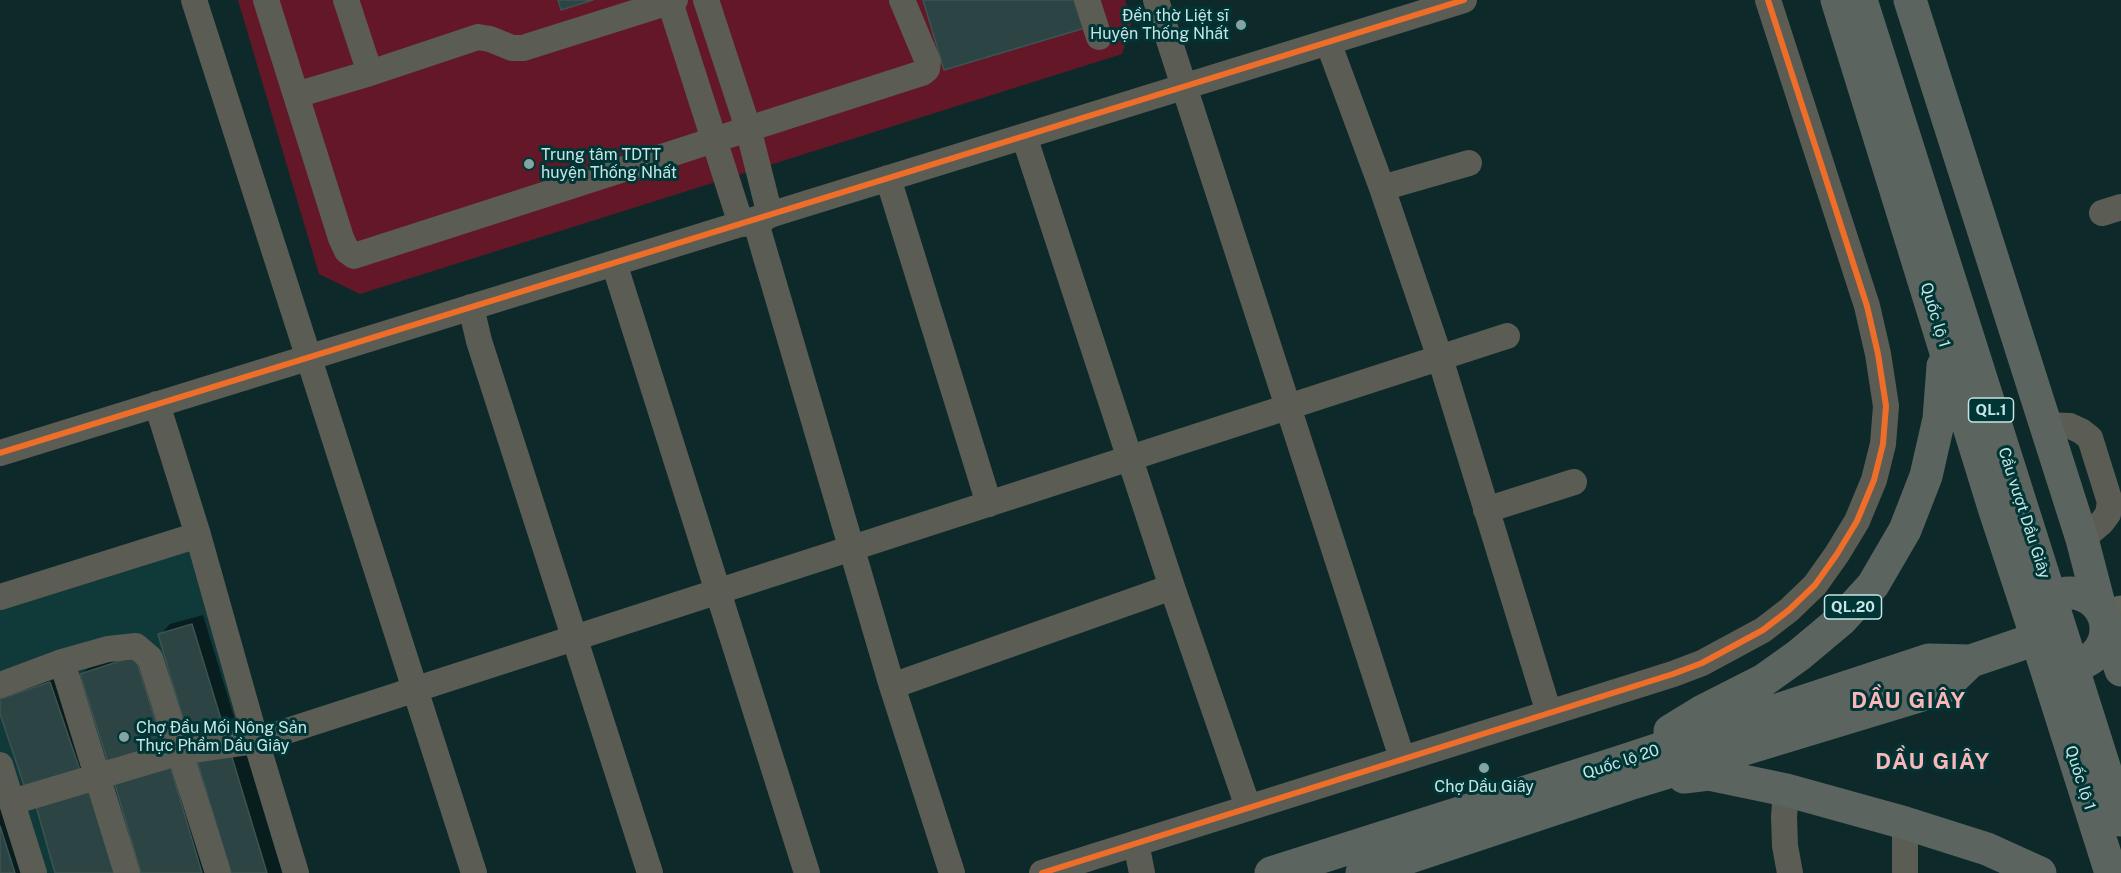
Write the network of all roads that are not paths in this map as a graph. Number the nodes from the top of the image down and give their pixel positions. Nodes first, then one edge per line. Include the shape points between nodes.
1 (194, 0) edge
2 (266, 0) edge
3 (346, 0) edge
4 (706, 0) edge
5 (902, 0) edge
6 (1087, 0) edge
7 (1156, 0) edge
8 (1464, 0) edge
9 (1768, 0) edge
10 (1837, 0) edge
11 (1862, 0) edge
12 (1885, 0) edge
13 (1911, 0) edge
14 (673, 1) edge
15 (1099, 36) dead end
16 (1328, 42) junction
17 (370, 73) junction
18 (1184, 87) junction
19 (296, 94) junction
20 (748, 128) junction
21 (1024, 136) junction
22 (714, 139) junction
23 (1469, 163) dead end
24 (888, 178) junction
25 (1382, 188) junction
26 (756, 221) junction
27 (614, 263) junction
28 (471, 308) junction
29 (1507, 336) dead end
30 (1944, 347) junction
31 (309, 357) junction
32 (1440, 358) junction
33 (157, 404) junction
34 (1288, 407) junction
35 (0, 453) edge
36 (1131, 458) junction
37 (1574, 482) dead end
38 (989, 504) junction
39 (1486, 510) junction
40 (198, 536) junction
41 (852, 548) junction
42 (1172, 587) junction
43 (717, 592) junction
44 (0, 597) edge
45 (2108, 616) edge
46 (574, 638) junction
47 (2037, 639) junction
48 (62, 662) junction
49 (2121, 670) edge
50 (0, 685) edge
51 (892, 686) junction
52 (415, 690) junction
53 (1549, 712) junction
54 (256, 741) junction
55 (2121, 746) edge
56 (180, 752) junction
57 (1402, 759) junction
58 (0, 765) edge
59 (1624, 773) junction
60 (97, 775) junction
61 (1786, 790) junction
62 (12, 802) junction
63 (1248, 807) junction
64 (2121, 820) edge
65 (1905, 823) junction
66 (1136, 843) junction
67 (1426, 863) edge
68 (1049, 872) edge
69 (34, 873) edge
70 (128, 873) edge
71 (218, 873) edge
72 (296, 873) edge
73 (474, 873) edge
74 (650, 873) edge
75 (807, 873) edge
76 (952, 873) edge
77 (1142, 873) edge
78 (1271, 873) edge
79 (1362, 873) edge
80 (1790, 873) edge
81 (1905, 873) edge
82 (2040, 873) edge
83 (2111, 873) edge

1 - 31 street
2 - 19 street
3 - 17 street
4 - 20 street
5 - 20 street via 928,62 927,69
6 - 15 street
7 - 18 street
8 - 16 street
9 - 53 street via 1867,306 1878,354 1886,406 1883,444 1874,480 1857,521 1815,585 1763,630 1674,674
10 - 30 highway, Quốc lộ 1 / QL.1
11 - 64 highway, Cầu vượt Dầu Giây / QL.1, bridge
12 - 55 highway, Cầu vượt Dầu Giây / QL.1
13 - 45 highway, QL.1
14 - 17 street via 523,48 478,37
14 - 22 street
16 - 18 street
16 - 25 street
17 - 19 street
18 - 21 street
18 - 34 street
19 - 22 street via 341,238 354,256
20 - 22 street
20 - 26 street
21 - 24 street
21 - 36 street
22 - 26 street
23 - 25 street
24 - 26 street
24 - 38 street
25 - 32 street
26 - 27 street
26 - 41 street
27 - 28 street
27 - 43 street
28 - 31 street
28 - 46 street
29 - 32 street
30 - 47 highway, Quốc lộ 1 / QL.1
30 - 59 highway, QL.20 via 1939,419 1926,476 1905,530 1873,585 1842,619 1799,655 1764,680 1701,712
31 - 33 street
31 - 52 street
32 - 34 street
32 - 39 street
33 - 35 street
33 - 40 street
34 - 36 street
34 - 57 street
36 - 38 street
36 - 42 street
37 - 39 street
38 - 41 street
39 - 53 street
40 - 44 street
40 - 54 street
41 - 43 street
41 - 51 street
42 - 51 street
42 - 63 street
43 - 46 street
43 - 75 street
45 - 47 highway via 2084,596 2064,593 2040,610
45 - 47 highway via 2102,648 2086,662 2066,666 2056,663 2047,657
45 - 49 highway, QL.1
46 - 52 street
46 - 74 street
47 - 59 highway, Quốc lộ 20 / QL.20 via 1971,661 1942,689
47 - 83 highway, Quốc lộ 1 / QL.1
48 - 50 street
48 - 56 street via 136,646 150,658
48 - 60 street
51 - 76 street
52 - 54 street
52 - 73 street
53 - 57 street
54 - 56 street
54 - 72 street
56 - 60 street
56 - 71 street
57 - 63 street
58 - 62 street
59 - 61 highway, QL.20 via 1709,774
59 - 67 highway, Quốc lộ 20 / QL.20
59 - 78 highway, Quốc lộ 20 / QL.20
60 - 62 street
60 - 70 street
61 - 65 highway, QL.20
61 - 80 street via 1784,827
62 - 69 street
63 - 66 street
65 - 81 street
65 - 82 highway, QL.20 via 1988,849
66 - 68 street
66 - 77 street
67 - 79 highway, Quốc lộ 20 / QL.20

